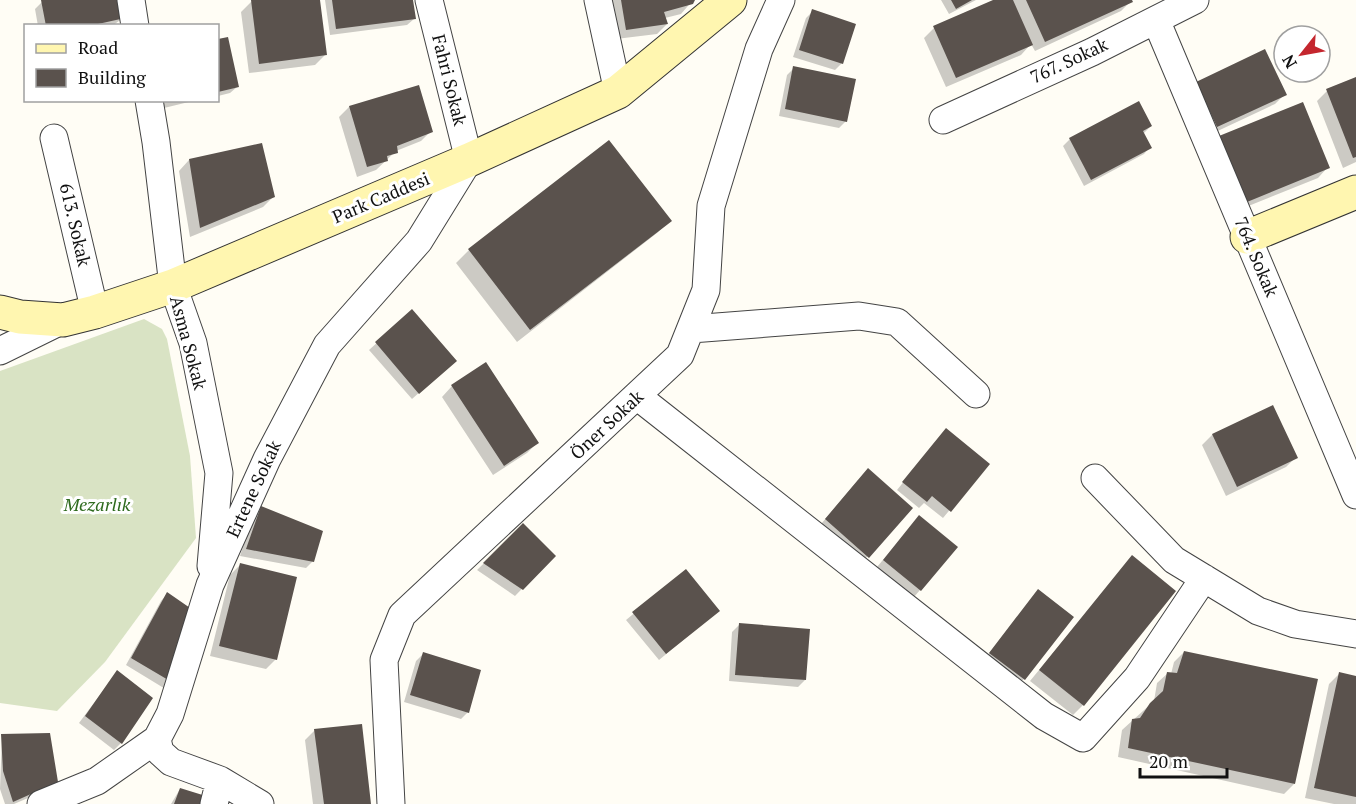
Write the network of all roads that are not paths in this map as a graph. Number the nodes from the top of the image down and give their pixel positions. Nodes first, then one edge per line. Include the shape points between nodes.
1 (131, 0) edge
2 (429, 0) edge
3 (598, 0) edge
4 (730, 0) edge
5 (780, 0) edge
6 (1195, 0) edge
7 (1156, 20) junction
8 (135, 24) edge
9 (618, 93) junction
10 (149, 102) edge
11 (943, 120) dead end
12 (54, 138) dead end
13 (469, 160) junction
14 (1356, 192) edge
15 (1247, 237) junction
16 (173, 286) junction
17 (0, 312) edge
18 (95, 312) junction
19 (63, 320) junction
20 (691, 329) junction
21 (0, 351) edge
22 (976, 394) dead end
23 (637, 396) junction
24 (1095, 478) dead end
25 (1356, 495) edge
26 (1204, 578) junction
27 (210, 585) junction
28 (1356, 634) edge
29 (157, 739) junction
30 (217, 792) edge
31 (41, 804) edge
32 (260, 804) edge
33 (391, 804) edge

1 - 8 street
2 - 13 street, Fahri Sokak
3 - 9 street
4 - 9 street, Park Caddesi
5 - 20 street, Öner Sokak via 759,49 711,206 706,290
6 - 7 street, 767. Sokak
7 - 11 street, 767. Sokak
7 - 15 street, 764. Sokak
9 - 13 street, Park Caddesi
10 - 16 street, Asma Sokak
12 - 18 street, 613. Sokak
13 - 16 street, Park Caddesi
13 - 27 street, Ertene Sokak via 419,242 327,345 267,459
14 - 15 street
15 - 25 street, 764. Sokak
16 - 18 street, Park Caddesi
16 - 27 street, Asma Sokak via 193,344 219,473
17 - 19 street, Park Caddesi
18 - 19 street, Park Caddesi
19 - 21 street
20 - 22 street via 859,316 897,322
20 - 23 street, Öner Sokak via 680,356
23 - 26 street via 1044,716 1083,738 1137,678
23 - 33 street, Öner Sokak via 402,615 384,660
24 - 26 street via 1174,560
26 - 28 street via 1258,611 1295,624
27 - 29 street, Ertene Sokak via 170,714
29 - 30 street via 160,752 171,762
29 - 31 street via 97,781
30 - 32 street

